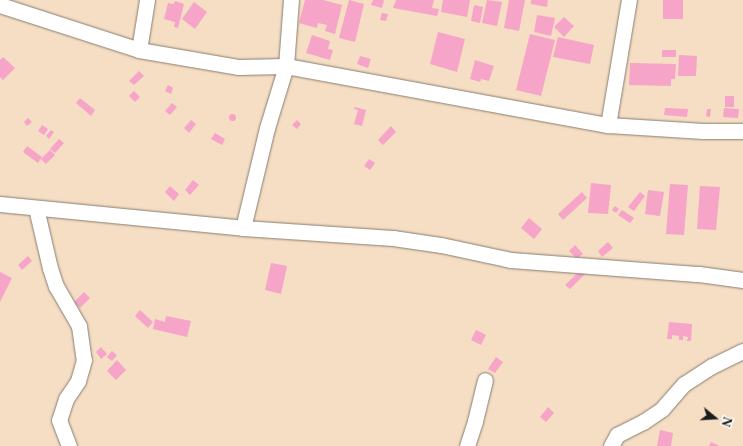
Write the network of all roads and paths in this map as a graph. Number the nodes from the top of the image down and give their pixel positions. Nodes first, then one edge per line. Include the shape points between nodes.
1 (147, 0) edge
2 (291, 0) edge
3 (629, 0) edge
4 (0, 5) edge
5 (139, 50) junction
6 (286, 66) junction
7 (608, 125) junction
8 (743, 131) edge
9 (0, 204) edge
10 (36, 208) junction
11 (243, 228) junction
12 (743, 280) edge
13 (743, 351) edge
14 (485, 380) dead end
15 (69, 446) edge
16 (466, 446) edge
17 (611, 446) edge

1 - 5 street
2 - 6 street
3 - 7 street
4 - 5 street
5 - 6 street via 238,67
6 - 7 street
6 - 11 street via 267,128
7 - 8 street
9 - 10 street
10 - 11 street
10 - 15 street via 56,286 79,326 84,360 78,381 66,399 59,420
11 - 12 street via 392,238 441,245 511,260 699,274
13 - 17 street via 712,366 684,384 662,409 617,435
14 - 16 street

